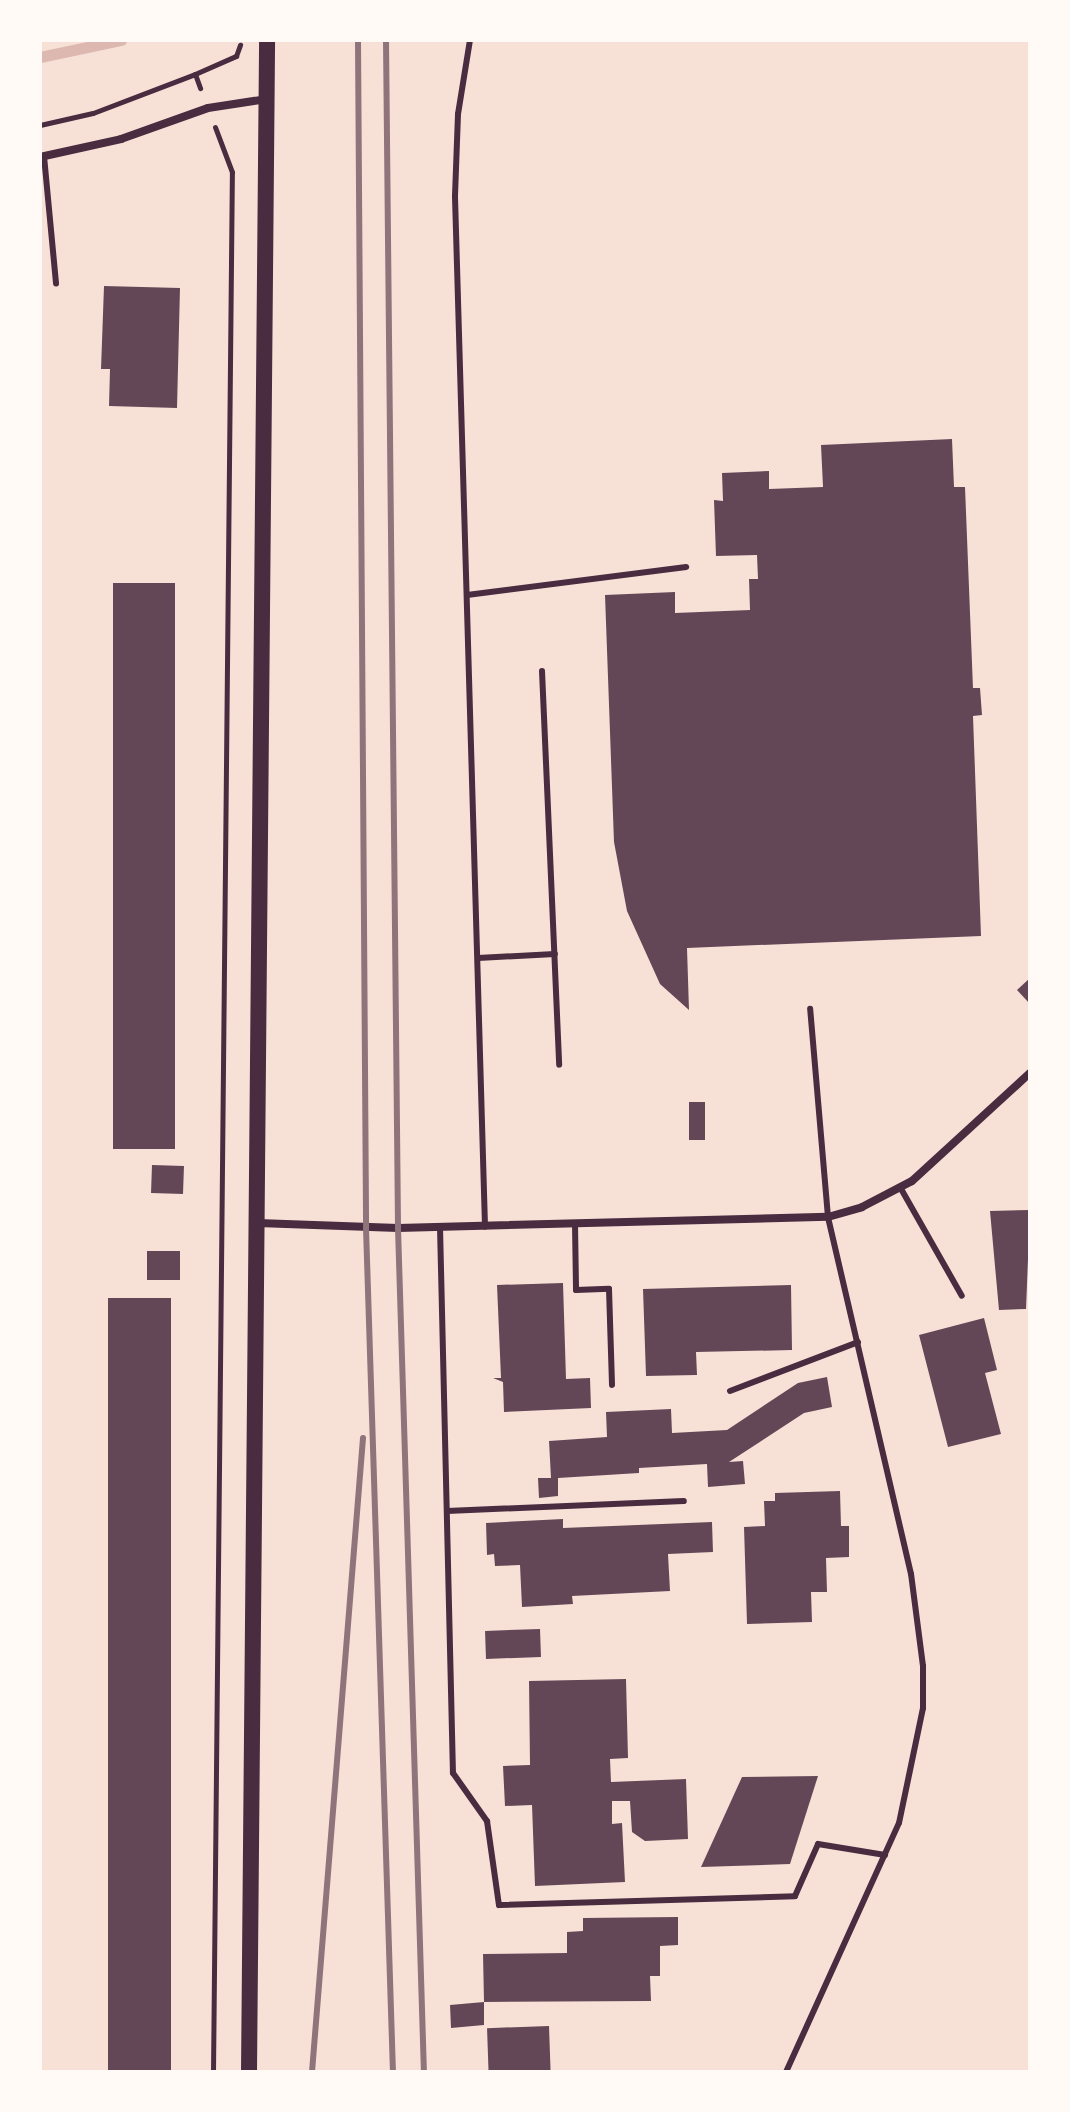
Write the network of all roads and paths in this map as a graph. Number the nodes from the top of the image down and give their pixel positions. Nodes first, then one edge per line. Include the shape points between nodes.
1 (241, 40) edge
2 (267, 40) edge
3 (470, 40) edge
4 (268, 99) junction
5 (40, 125) edge
6 (42, 157) edge
7 (232, 172) dead end
8 (56, 283) dead end
9 (686, 567) dead end
10 (467, 595) junction
11 (542, 671) dead end
12 (555, 954) junction
13 (478, 958) junction
14 (810, 1009) dead end
15 (559, 1065) dead end
16 (1030, 1073) edge
17 (900, 1187) junction
18 (828, 1217) junction
19 (258, 1223) junction
20 (575, 1224) junction
21 (440, 1227) junction
22 (485, 1227) junction
23 (962, 1296) dead end
24 (858, 1342) junction
25 (612, 1385) dead end
26 (730, 1391) dead end
27 (684, 1501) dead end
28 (447, 1511) junction
29 (885, 1855) junction
30 (213, 2072) edge
31 (249, 2072) edge
32 (786, 2072) edge

1 - 5 path via 236,56 209,68 93,113
2 - 4 main road
3 - 10 lane via 458,114 455,197
4 - 6 street via 208,108 121,139
4 - 19 main road
6 - 8 lane
7 - 30 path
9 - 10 lane
10 - 13 lane
11 - 12 lane
12 - 13 lane
12 - 15 lane
13 - 22 lane
14 - 18 lane
16 - 17 street
17 - 18 street
17 - 23 lane
18 - 20 street
18 - 24 lane
19 - 21 street
19 - 31 main road
20 - 22 street
20 - 25 lane via 576,1290 609,1289
21 - 22 street
21 - 28 lane
24 - 26 lane
24 - 29 lane via 911,1574 923,1666 915,1759
27 - 28 lane
28 - 29 lane via 453,1773 487,1821 499,1905 795,1896 818,1844
29 - 32 lane

